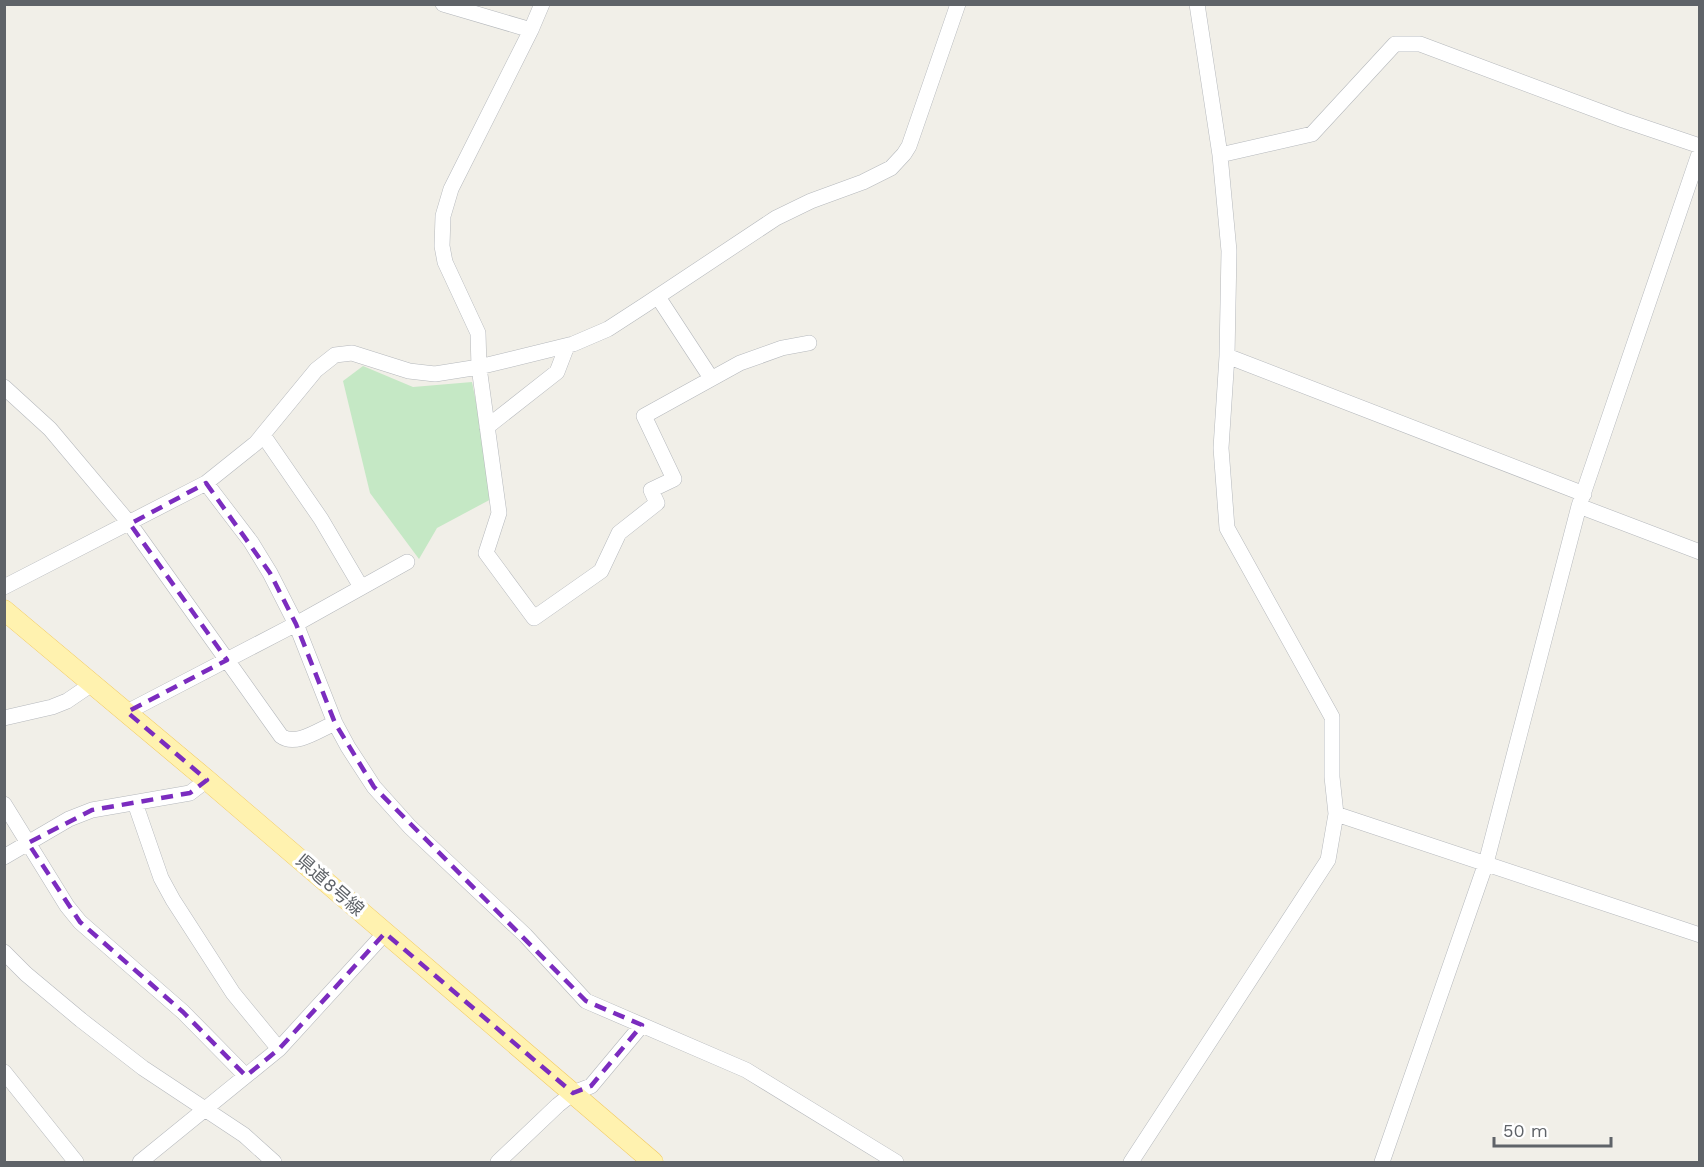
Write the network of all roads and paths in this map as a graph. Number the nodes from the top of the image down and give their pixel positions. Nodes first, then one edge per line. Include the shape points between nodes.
1 (443, 4) edge
2 (542, 4) edge
3 (958, 4) edge
4 (1197, 4) edge
5 (531, 30) junction
6 (1700, 146) edge
7 (1700, 151) edge
8 (1220, 155) junction
9 (658, 297) junction
10 (809, 343) dead end
11 (567, 346) junction
12 (1227, 357) junction
13 (479, 367) junction
14 (711, 378) junction
15 (4, 387) edge
16 (486, 427) junction
17 (263, 435) junction
18 (206, 483) junction
19 (1582, 500) junction
20 (130, 524) junction
21 (1700, 552) edge
22 (407, 562) dead end
23 (361, 587) junction
24 (4, 588) edge
25 (4, 610) edge
26 (296, 624) junction
27 (227, 660) junction
28 (92, 684) junction
29 (127, 712) junction
30 (4, 718) edge
31 (335, 723) junction
32 (207, 780) junction
33 (135, 803) junction
34 (4, 804) edge
35 (1336, 814) junction
36 (28, 843) junction
37 (4, 857) edge
38 (1486, 863) junction
39 (386, 933) junction
40 (1700, 935) edge
41 (4, 952) edge
42 (642, 1025) junction
43 (279, 1049) junction
44 (4, 1072) edge
45 (246, 1076) junction
46 (573, 1093) junction
47 (206, 1110) junction
48 (76, 1162) edge
49 (140, 1162) edge
50 (274, 1162) edge
51 (498, 1162) edge
52 (653, 1162) edge
53 (896, 1162) edge
54 (1131, 1162) edge
55 (1382, 1162) edge

1 - 5 street
2 - 5 street
3 - 9 street via 909,146 898,162 863,182 776,218
4 - 8 street
5 - 13 street via 451,189 443,216 445,262 478,333
6 - 8 street via 1420,44 1395,44 1312,134
7 - 19 street
8 - 12 street via 1229,251
9 - 11 street via 590,338
9 - 14 street
10 - 14 street via 758,356
11 - 13 street
11 - 16 street via 557,372
12 - 19 street
12 - 35 street via 1221,448 1227,528 1332,717
13 - 16 street
13 - 17 street via 426,374 357,354 339,354 321,364
14 - 16 street via 644,416 674,479 651,490 657,503 619,534 601,571 534,618 486,553 499,513
15 - 20 street via 50,429
17 - 18 street
17 - 23 street via 321,519
18 - 20 street
18 - 26 street via 260,556
19 - 21 street
19 - 38 street
20 - 24 street
20 - 27 street
22 - 23 street
23 - 26 street
25 - 28 main road, 県道8号線
26 - 27 street
26 - 31 street
27 - 29 street
27 - 31 street via 285,740 297,740
28 - 29 main road, 県道8号線
28 - 30 street via 52,707
29 - 32 main road, 県道8号線
31 - 42 street via 374,788 525,935 586,1002
32 - 33 street via 190,793
32 - 39 main road, 県道8号線
33 - 36 street via 92,810
33 - 43 street via 161,878 173,900 233,993
34 - 36 street
35 - 38 street
35 - 54 street via 1328,860
36 - 37 street
36 - 45 street via 80,922 183,1012
38 - 40 street
38 - 55 street
39 - 43 street
39 - 46 main road, 県道8号線
41 - 47 street via 81,1020
42 - 46 street via 591,1086
42 - 53 street via 746,1070
43 - 45 street
44 - 48 street
45 - 47 street
46 - 51 street
46 - 52 main road, 県道8号線
47 - 49 street
47 - 50 street via 244,1135

